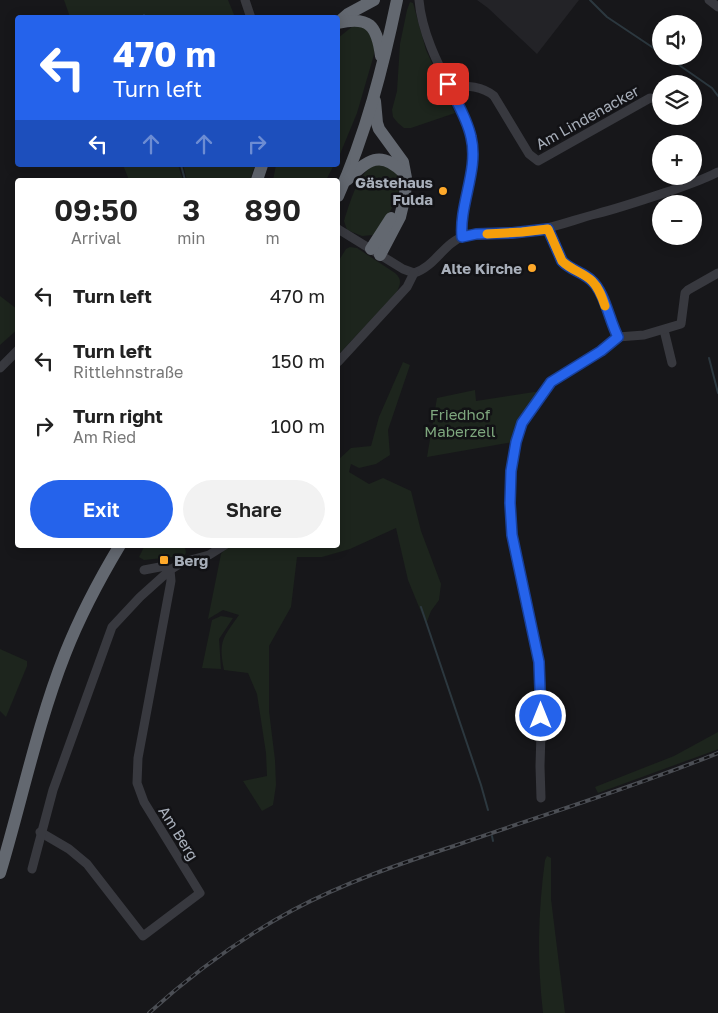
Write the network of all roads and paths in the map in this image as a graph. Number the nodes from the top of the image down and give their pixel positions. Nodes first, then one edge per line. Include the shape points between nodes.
1 (245, 0) edge
2 (374, 0) edge
3 (397, 0) edge
4 (419, 0) edge
5 (709, 0) edge
6 (718, 7) edge
7 (250, 15) edge
8 (340, 21) edge
9 (340, 23) edge
10 (382, 64) junction
11 (449, 86) junction
12 (375, 92) junction
13 (652, 98) edge
14 (718, 172) edge
15 (404, 173) junction
16 (343, 184) junction
17 (340, 191) edge
18 (548, 229) junction
19 (340, 230) edge
20 (462, 237) junction
21 (375, 252) junction
22 (718, 272) edge
23 (414, 273) junction
24 (664, 330) junction
25 (618, 337) junction
26 (15, 353) edge
27 (340, 360) edge
28 (672, 364) dead end
29 (0, 368) edge
30 (118, 548) edge
31 (221, 548) edge
32 (144, 570) dead end
33 (170, 570) junction
34 (541, 798) dead end
35 (40, 832) junction
36 (32, 869) dead end
37 (0, 873) edge

1 - 7 street
2 - 8 highway
3 - 10 highway
4 - 11 street via 431,47
5 - 6 street
9 - 10 highway via 355,20 371,26 378,36
10 - 12 highway
11 - 13 street, Am Lindenacker via 484,89 494,96 530,154 538,161
11 - 20 street via 472,138 472,165 461,225
12 - 15 highway via 377,123 403,162
12 - 16 highway
14 - 18 street via 628,206
15 - 16 highway via 393,163 377,159 367,162
15 - 21 highway via 406,187 400,217
16 - 17 highway
18 - 20 street
18 - 25 street via 562,261 598,288
19 - 21 street
20 - 23 street
21 - 23 street
22 - 24 street via 686,291 681,324
23 - 27 street via 408,287
24 - 25 street
24 - 28 street
25 - 34 street via 551,382 522,423 511,471 512,535 539,662
26 - 29 street
30 - 37 highway via 83,613 59,669
31 - 33 street
32 - 33 street via 165,566
33 - 35 street via 112,627
33 - 35 street, Am Berg via 172,581 136,776 144,802 200,893 143,936 87,864
35 - 36 street

